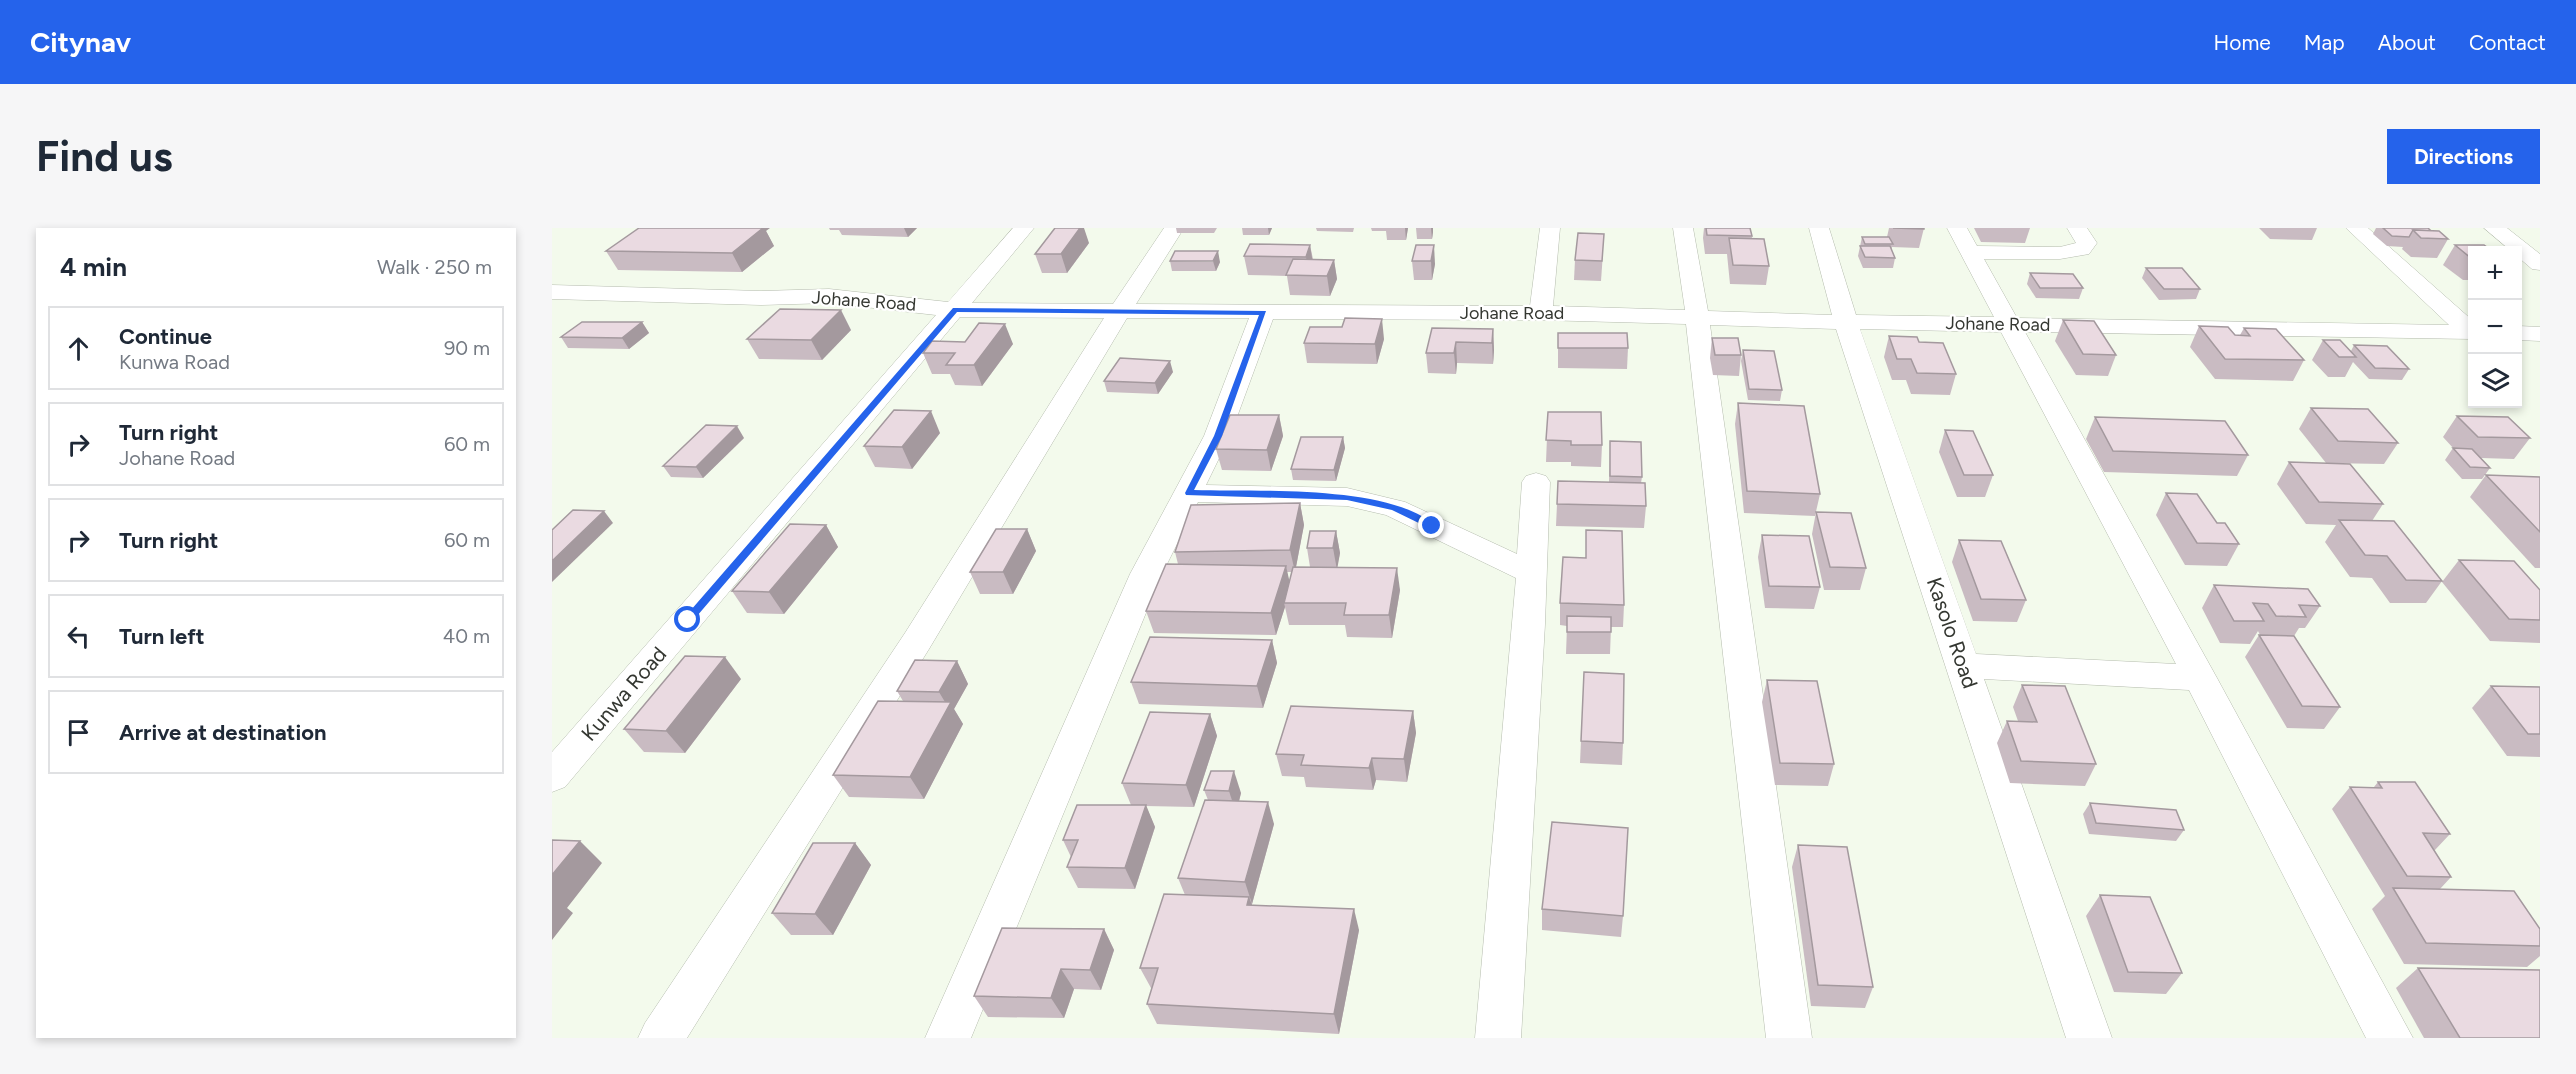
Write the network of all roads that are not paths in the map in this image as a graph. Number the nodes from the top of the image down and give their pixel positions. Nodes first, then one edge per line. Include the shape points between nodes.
1 (1024, 228) edge
2 (1174, 228) edge
3 (1550, 228) edge
4 (1683, 228) edge
5 (1819, 228) edge
6 (1957, 228) edge
7 (2077, 228) edge
8 (2356, 228) edge
9 (2494, 228) edge
10 (1970, 252) junction
11 (2540, 264) edge
12 (552, 292) edge
13 (955, 310) junction
14 (1120, 311) junction
15 (1263, 313) junction
16 (1541, 313) junction
17 (1697, 316) junction
18 (1846, 322) junction
19 (2009, 324) junction
20 (2468, 329) edge
21 (2468, 332) edge
22 (2522, 333) edge
23 (2540, 334) edge
24 (1536, 482) dead end
25 (1189, 493) junction
26 (1532, 573) junction
27 (1964, 666) junction
28 (2200, 678) junction
29 (552, 777) edge
30 (662, 1038) edge
31 (948, 1038) edge
32 (1498, 1038) edge
33 (1789, 1038) edge
34 (2088, 1038) edge
35 (2390, 1038) edge

1 - 13 street, Kunwa Road
2 - 14 street
3 - 16 street
4 - 17 street
5 - 18 street, Kasolo Road
6 - 10 street
7 - 10 street via 2087,243 2082,250
8 - 20 street
9 - 11 street
10 - 19 street
12 - 13 street, Johane Road via 829,296
13 - 14 street, Johane Road
13 - 29 street, Kunwa Road
14 - 15 street, Johane Road
14 - 30 street via 917,641
15 - 16 street, Johane Road
15 - 25 street via 1218,436
16 - 17 street, Johane Road
17 - 18 street, Johane Road
17 - 33 street
18 - 19 street, Johane Road
18 - 27 street, Kasolo Road
19 - 21 street, Johane Road
19 - 28 street
22 - 23 street
24 - 26 street
25 - 26 street via 1347,497 1395,508
25 - 31 street via 1146,574
26 - 32 street
27 - 28 street
27 - 34 street, Kasolo Road
28 - 35 street

